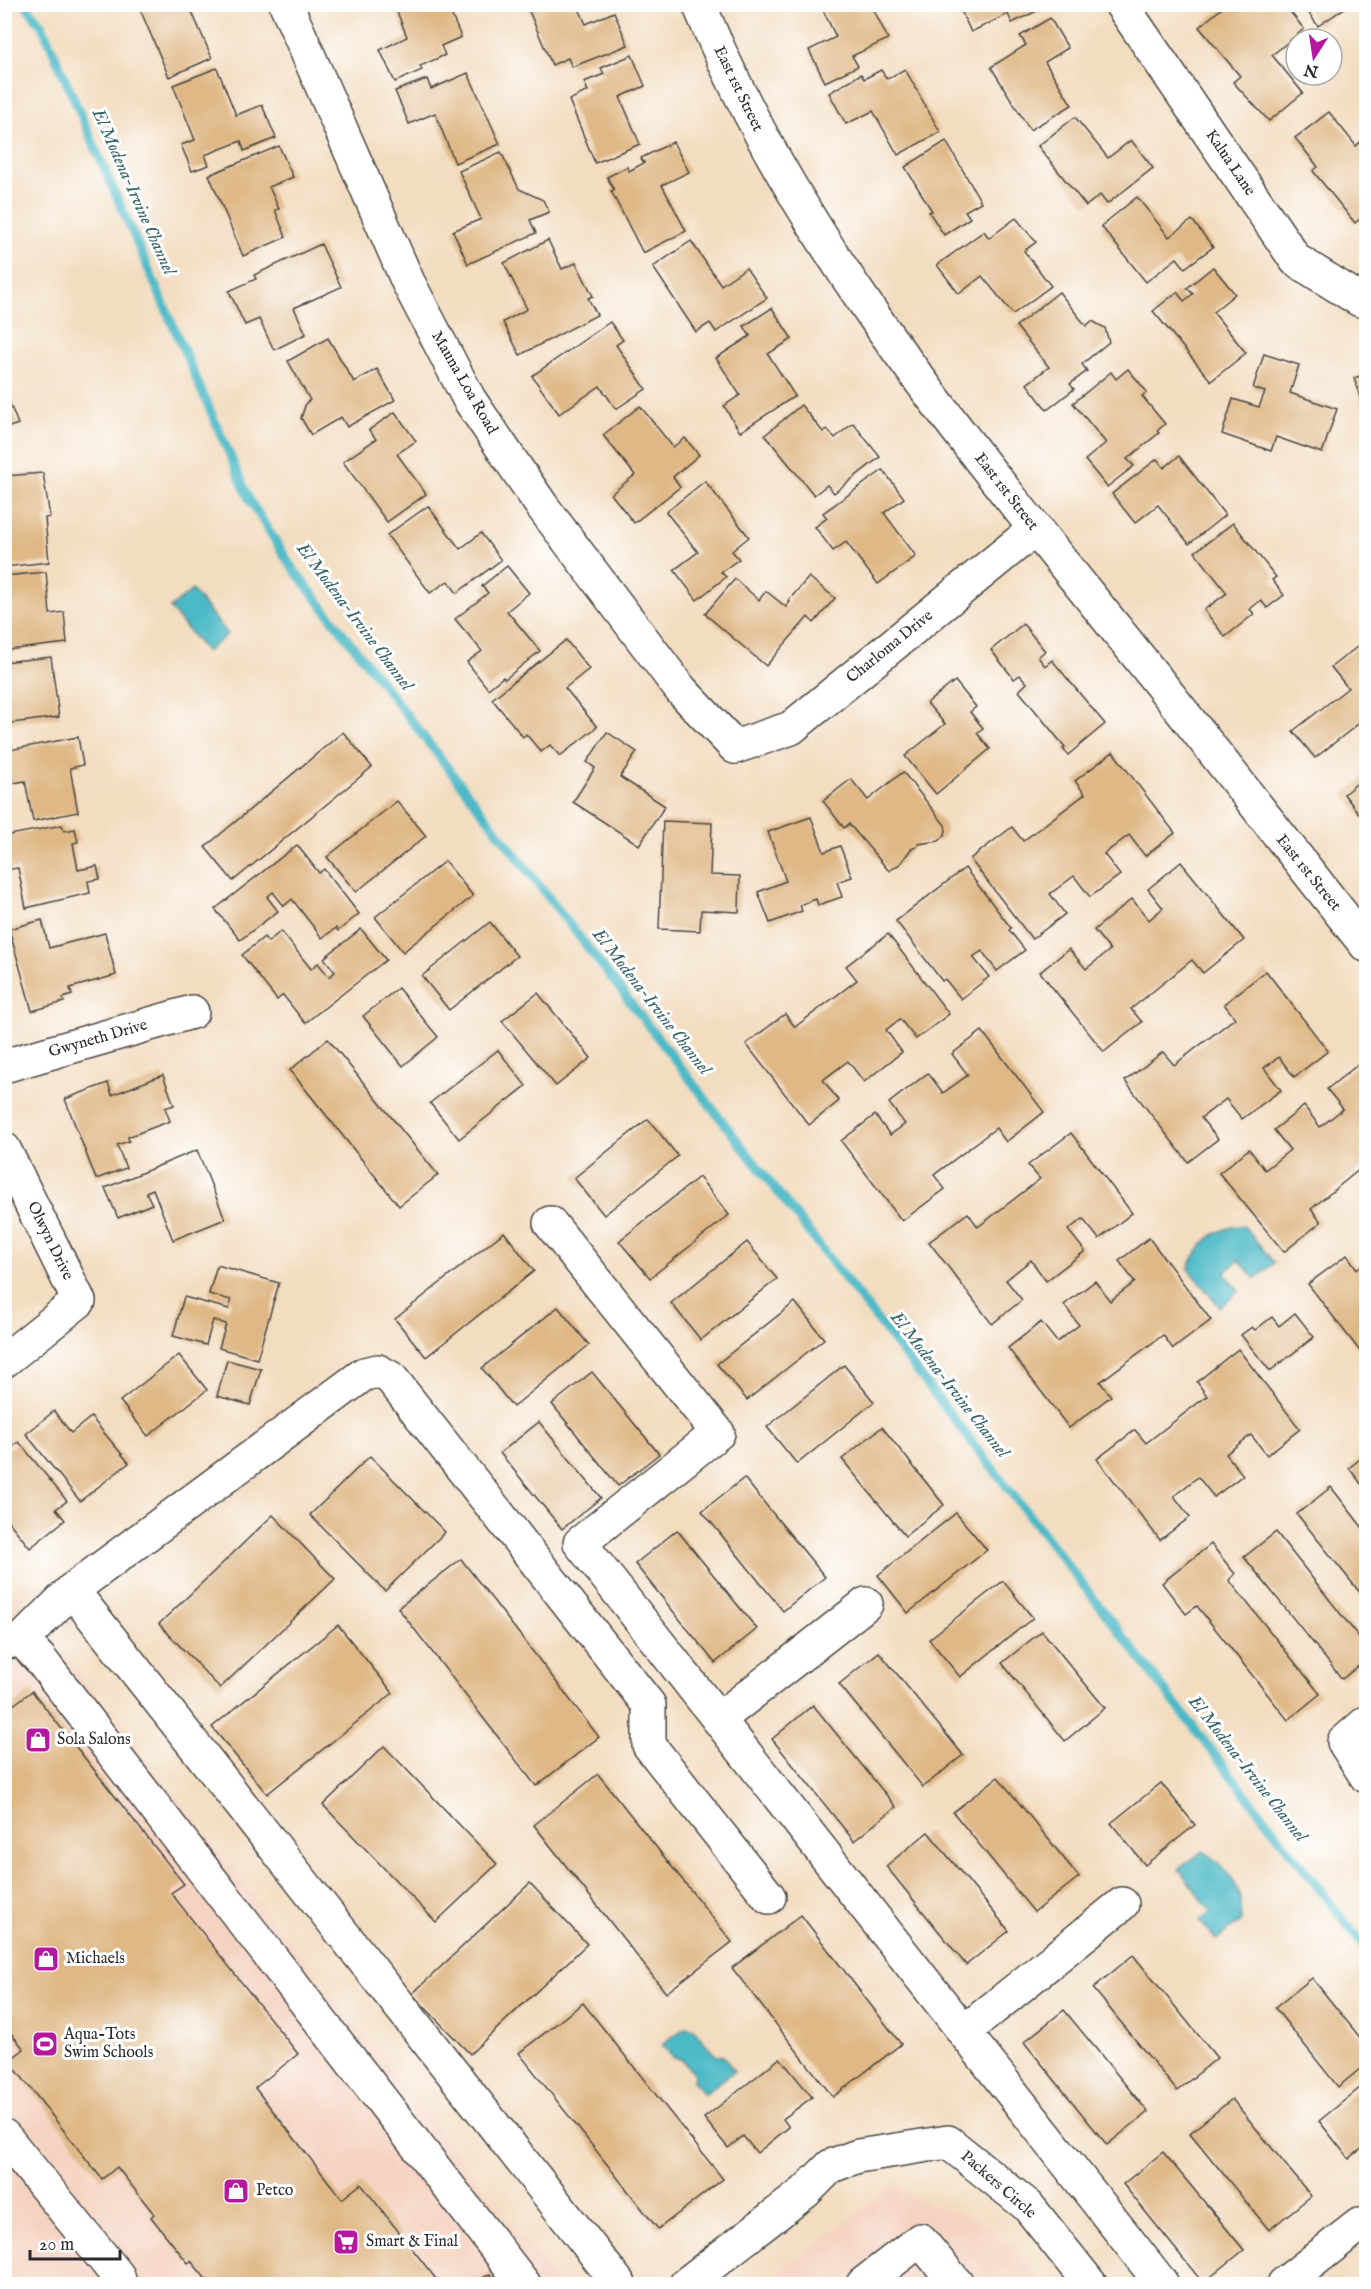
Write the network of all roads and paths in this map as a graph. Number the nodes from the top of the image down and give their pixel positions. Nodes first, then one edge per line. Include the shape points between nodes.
1 (286, 4) edge
2 (699, 4) edge
3 (1121, 4) edge
4 (1363, 298) edge
5 (1035, 529) junction
6 (735, 747) joint
7 (1366, 945) edge
8 (192, 1012) dead end
9 (4, 1066) edge
10 (4, 1149) edge
11 (550, 1223) dead end
12 (4, 1361) edge
13 (72, 1590) junction
14 (866, 1604) dead end
15 (13, 1641) edge
16 (719, 1719) junction
17 (1366, 1723) edge
18 (1366, 1776) edge
19 (769, 1897) dead end
20 (1122, 1904) dead end
21 (964, 2032) junction
22 (4, 2136) edge
23 (1359, 2225) dead end
24 (120, 2284) edge
25 (524, 2284) edge
26 (619, 2284) edge
27 (686, 2284) edge
28 (863, 2284) edge
29 (957, 2284) edge
30 (1090, 2284) edge
31 (1162, 2284) edge
32 (1284, 2284) edge

1 - 6 street, Mauna Loa Road via 408,282 469,399 542,506 681,690
2 - 5 street, East 1st Street via 771,155 826,247 946,415
3 - 4 street, Kalua Lane via 1296,260
5 - 6 street, Charloma Drive via 791,728
5 - 7 street, East 1st Street
8 - 9 street, Gwyneth Drive
10 - 12 street, Olwyn Drive via 79,1301
11 - 16 street via 718,1433 580,1543
13 - 15 street
13 - 19 street via 364,1374 378,1371 391,1378 649,1705 649,1745
13 - 26 street
14 - 16 street
15 - 25 street via 40,1659
16 - 21 street
17 - 18 street via 1344,1742
20 - 21 street
21 - 31 street
22 - 24 street via 118,2276
23 - 32 street
27 - 30 street, Packers Circle via 805,2192 831,2166 858,2156 948,2142 1028,2206
28 - 29 street via 920,2240

